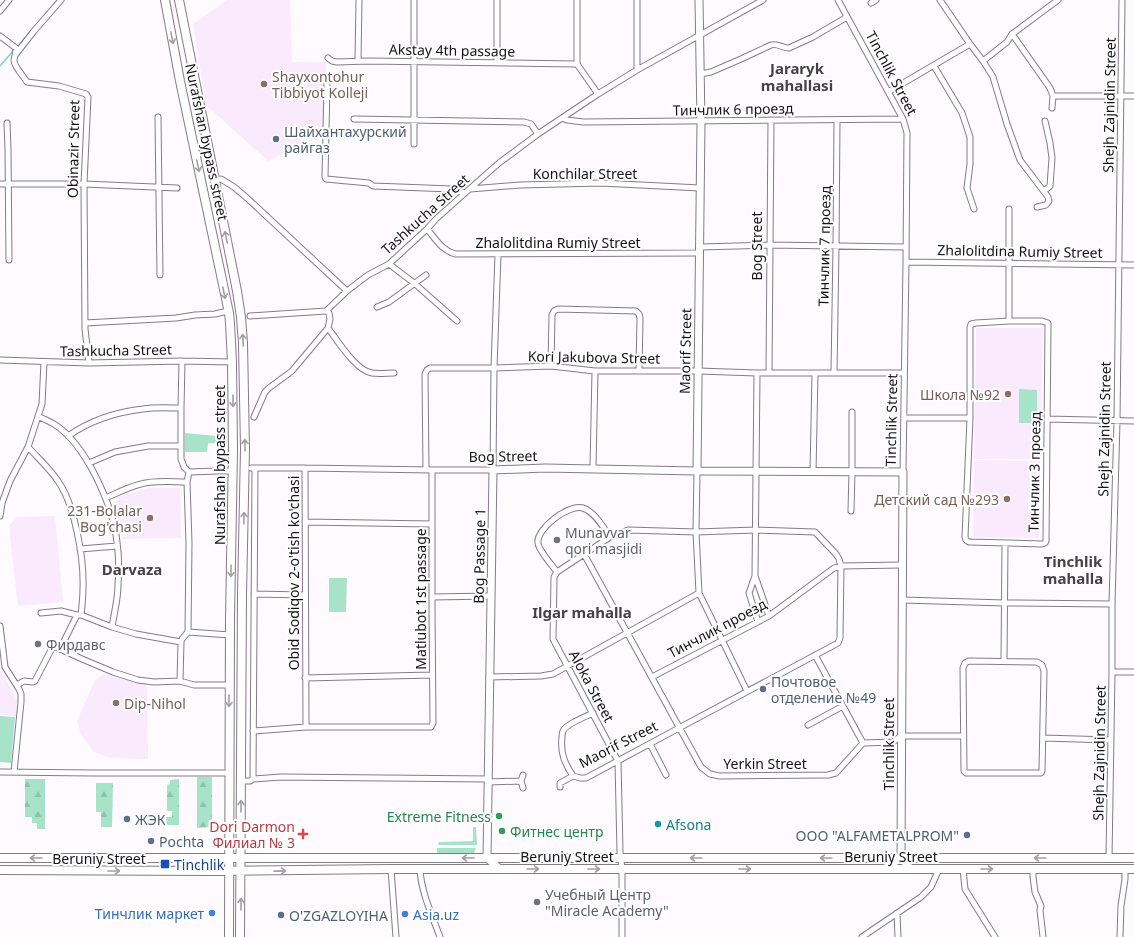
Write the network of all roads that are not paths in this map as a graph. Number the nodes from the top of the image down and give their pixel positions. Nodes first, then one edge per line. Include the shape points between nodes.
1 (9, 0) edge
2 (61, 0) edge
3 (165, 0) edge
4 (179, 0) edge
5 (359, 0) edge
6 (414, 0) edge
7 (497, 0) edge
8 (577, 0) edge
9 (637, 0) edge
10 (699, 0) edge
11 (763, 0) edge
12 (838, 0) edge
13 (876, 0) edge
14 (940, 0) edge
15 (1058, 0) edge
16 (1122, 0) edge
17 (871, 3) dead end
18 (0, 11) edge
19 (847, 17) junction
20 (1012, 34) junction
21 (0, 36) edge
22 (699, 36) junction
23 (970, 44) junction
24 (16, 54) junction
25 (328, 58) dead end
26 (984, 61) junction
27 (358, 62) junction
28 (413, 62) junction
29 (496, 63) junction
30 (577, 64) junction
31 (934, 66) junction
32 (637, 70) junction
33 (700, 74) junction
34 (327, 84) dead end
35 (888, 92) junction
36 (598, 94) junction
37 (1054, 96) junction
38 (1121, 96) junction
39 (1134, 96) edge
40 (1052, 108) dead end
41 (158, 117) dead end
42 (563, 118) junction
43 (354, 119) dead end
44 (903, 119) junction
45 (771, 120) junction
46 (837, 120) junction
47 (414, 121) junction
48 (1045, 121) dead end
49 (7, 122) dead end
50 (701, 122) junction
51 (538, 134) junction
52 (414, 144) dead end
53 (214, 180) junction
54 (0, 184) edge
55 (9, 184) junction
56 (84, 184) junction
57 (160, 188) junction
58 (177, 188) dead end
59 (700, 188) junction
60 (470, 189) junction
61 (1044, 191) junction
62 (464, 193) junction
63 (1037, 207) dead end
64 (974, 209) dead end
65 (1009, 209) dead end
66 (427, 229) junction
67 (769, 245) junction
68 (836, 246) junction
69 (906, 247) junction
70 (700, 250) junction
71 (498, 254) junction
72 (9, 260) dead end
73 (906, 262) junction
74 (1010, 263) junction
75 (389, 264) junction
76 (1119, 265) junction
77 (1134, 265) edge
78 (160, 275) dead end
79 (426, 275) dead end
80 (414, 283) junction
81 (347, 291) junction
82 (377, 307) dead end
83 (326, 310) junction
84 (228, 311) junction
85 (250, 316) dead end
86 (457, 321) dead end
87 (1009, 321) junction
88 (85, 323) junction
89 (328, 328) junction
90 (0, 360) edge
91 (182, 361) junction
92 (44, 362) junction
93 (232, 362) junction
94 (89, 363) junction
95 (551, 366) junction
96 (494, 368) junction
97 (595, 371) junction
98 (639, 371) junction
99 (698, 371) junction
100 (394, 373) dead end
101 (757, 373) junction
102 (769, 373) junction
103 (815, 373) junction
104 (834, 373) junction
105 (904, 373) junction
106 (181, 408) junction
107 (852, 412) dead end
108 (38, 416) junction
109 (254, 417) dead end
110 (904, 418) junction
111 (970, 418) junction
112 (1047, 419) junction
113 (1117, 421) junction
114 (1134, 421) edge
115 (68, 436) junction
116 (181, 446) junction
117 (28, 447) junction
118 (88, 464) junction
119 (305, 468) junction
120 (593, 468) junction
121 (426, 470) junction
122 (432, 470) junction
123 (493, 470) junction
124 (697, 471) junction
125 (189, 472) junction
126 (233, 472) junction
127 (756, 472) junction
128 (813, 472) junction
129 (852, 472) junction
130 (903, 472) junction
131 (187, 482) junction
132 (106, 498) junction
133 (1, 502) edge
134 (851, 511) dead end
135 (0, 516) edge
136 (305, 522) junction
137 (432, 524) junction
138 (756, 530) junction
139 (696, 532) junction
140 (610, 537) junction
141 (1005, 543) junction
142 (117, 546) junction
143 (80, 550) junction
144 (584, 554) junction
145 (902, 565) junction
146 (841, 566) junction
147 (557, 572) junction
148 (755, 576) junction
149 (698, 593) junction
150 (254, 594) junction
151 (305, 595) junction
152 (492, 596) junction
153 (432, 597) junction
154 (902, 600) junction
155 (1005, 603) junction
156 (1112, 604) junction
157 (41, 613) dead end
158 (79, 615) junction
159 (768, 616) junction
160 (230, 619) junction
161 (242, 620) junction
162 (758, 622) junction
163 (0, 626) edge
164 (112, 627) junction
165 (188, 632) junction
166 (627, 632) junction
167 (230, 635) junction
168 (722, 639) junction
169 (181, 642) junction
170 (60, 649) junction
171 (2, 653) edge
172 (815, 655) junction
173 (1004, 661) junction
174 (568, 666) junction
175 (1112, 672) junction
176 (1134, 672) edge
177 (432, 675) junction
178 (489, 677) junction
179 (652, 677) junction
180 (305, 678) junction
181 (180, 681) junction
182 (17, 685) junction
183 (229, 685) junction
184 (747, 691) junction
185 (843, 706) junction
186 (592, 713) junction
187 (229, 725) junction
188 (242, 725) junction
189 (808, 725) dead end
190 (306, 727) junction
191 (678, 728) junction
192 (253, 731) junction
193 (901, 736) junction
194 (963, 736) junction
195 (1043, 738) junction
196 (1111, 740) junction
197 (863, 743) junction
198 (650, 744) junction
199 (618, 761) junction
200 (0, 772) edge
201 (14, 772) junction
202 (229, 773) junction
203 (523, 775) dead end
204 (666, 775) dead end
205 (573, 776) junction
206 (253, 779) junction
207 (488, 780) junction
208 (241, 781) junction
209 (521, 781) junction
210 (560, 787) dead end
211 (523, 788) dead end
212 (0, 858) edge
213 (229, 858) junction
214 (487, 858) junction
215 (620, 858) junction
216 (901, 858) junction
217 (1109, 858) junction
218 (1134, 858) edge
219 (241, 859) junction
220 (391, 869) junction
221 (420, 869) junction
222 (472, 869) junction
223 (500, 869) junction
224 (622, 869) junction
225 (884, 869) junction
226 (911, 869) junction
227 (939, 869) junction
228 (963, 869) junction
229 (1033, 869) junction
230 (1125, 869) junction
231 (1134, 869) edge
232 (0, 870) edge
233 (229, 871) junction
234 (241, 871) junction
235 (897, 913) junction
236 (228, 937) edge
237 (240, 937) edge
238 (396, 937) edge
239 (440, 937) edge
240 (622, 937) edge
241 (862, 937) edge
242 (898, 937) edge
243 (995, 937) edge
244 (1043, 937) edge
245 (1120, 937) edge

1 - 18 street
2 - 24 street
3 -> 84 main road, Nurafshan bypass street
4 - 53 main road, Nurafshan bypass street
5 - 27 street
6 - 28 street
7 - 29 street
8 - 30 street
9 - 32 street
10 - 22 street, Maorif Street
11 - 22 street, Tashkucha Street
12 - 19 street, Tinchlik Street
13 - 17 street
14 - 23 street
15 - 20 street
16 - 38 street, Shejh Zajnidin Street
19 - 33 street via 789,48 774,44 711,72
19 - 35 street, Tinchlik Street
20 - 26 street via 1007,42
20 - 37 street
21 - 24 street, Obinazir Street via 16,48
22 - 32 street, Tashkucha Street
22 - 33 street, Maorif Street
23 - 26 street
23 - 31 street
24 - 56 street, Obinazir Street via 15,65 27,82 59,86 86,94 88,97
25 - 27 street, Akstay 4th passage via 337,62
26 - 61 street via 993,77 1020,160
27 - 28 street, Akstay 4th passage
28 - 29 street, Akstay 4th passage
28 - 47 street
29 - 30 street, Akstay 4th passage
30 - 36 street
31 - 35 street
31 - 64 street via 962,113 970,137 967,188
32 - 36 street, Tashkucha Street
33 - 50 street, Maorif Street
34 - 62 street via 326,179 368,183 373,186 452,189
35 - 44 street, Tinchlik Street
36 - 42 street, Tashkucha Street
37 - 38 street
37 - 40 street
38 - 39 street
38 - 76 street, Shejh Zajnidin Street
41 - 57 street
42 - 50 street, Тинчлик 6 проезд via 583,122
42 - 51 street, Tashkucha Street
43 - 47 street
44 - 46 street, Тинчлик 6 проезд
44 - 69 street, Tinchlik Street via 907,133
45 - 46 street, Тинчлик 6 проезд
45 - 50 street, Тинчлик 6 проезд
45 - 67 street, Bog Street
46 - 68 street, Тинчлик 7 проезд
47 - 51 street via 524,122 531,124
47 - 52 street
48 - 61 street via 1052,158 1050,186
49 - 55 street
50 - 59 street, Maorif Street
51 - 60 street, Tashkucha Street
53 - 81 street via 221,179 234,187
161 -> 53 main road, Nurafshan bypass street via 245,450 242,331
54 - 55 street
55 - 56 street
55 - 72 street
56 - 57 street
56 - 88 street, Obinazir Street
57 - 58 street
57 - 78 street
59 - 60 street, Konchilar Street via 602,183
59 - 70 street, Maorif Street
60 - 62 street, Tashkucha Street
61 - 63 street via 1048,197 1048,204
62 - 66 street, Tashkucha Street
65 - 74 street
66 - 71 street, Zhalolitdina Rumiy Street via 448,252
66 - 75 street, Tashkucha Street
67 - 68 street, Zhalolitdina Rumiy Street
67 - 70 street, Zhalolitdina Rumiy Street
67 - 102 street, Bog Street
68 - 69 street, Zhalolitdina Rumiy Street
68 - 104 street, Тинчлик 7 проезд
69 - 73 street, Tinchlik Street
70 - 71 street, Zhalolitdina Rumiy Street
70 - 99 street, Maorif Street
71 - 96 street, Bog Passage 1
73 - 74 street, Zhalolitdina Rumiy Street
73 - 105 street, Tinchlik Street
74 - 76 street, Zhalolitdina Rumiy Street
74 - 87 street
75 - 80 street
75 - 81 street, Tashkucha Street via 368,275
76 - 77 street, Zhalolitdina Rumiy Street
76 - 113 street, Shejh Zajnidin Street
79 - 80 street
80 - 82 street via 389,302
80 - 86 street
81 - 83 street, Tashkucha Street
83 - 85 street
83 - 89 street via 330,319
84 - 88 street via 176,318
84 - 93 main road, Nurafshan bypass street
87 - 111 street, Тинчлик 3 проезд via 973,323 970,327
87 - 112 street, Тинчлик 3 проезд via 1048,323
88 - 94 street, Obinazir Street
89 - 100 street via 360,367 371,373
89 - 109 street via 292,371 265,392
90 - 92 street, Tashkucha Street
91 - 93 street, Tashkucha Street
91 - 94 street, Tashkucha Street
91 - 106 street
92 - 94 street, Tashkucha Street
92 - 108 street via 42,404
93 -> 126 main road, Nurafshan bypass street
95 - 96 street, Kori Jakubova Street
95 - 97 street, Kori Jakubova Street
95 - 98 street via 554,311 636,311 640,318
96 - 121 street, Kori Jakubova Street via 427,370
96 - 123 street, Bog Passage 1
97 - 98 street, Kori Jakubova Street
97 - 120 street
98 - 99 street, Kori Jakubova Street
99 - 101 street, Kori Jakubova Street
99 - 124 street, Maorif Street
101 - 102 street, Kori Jakubova Street
101 - 127 street
102 - 103 street, Kori Jakubova Street
103 - 104 street, Kori Jakubova Street
103 - 128 street
104 - 105 street, Kori Jakubova Street
105 - 110 street, Tinchlik Street
106 - 115 street via 144,409 110,416 80,428
106 - 116 street
107 - 129 street
108 - 115 street via 55,424
108 - 117 street
110 - 111 street
110 - 130 street, Tinchlik Street
111 - 141 street, Тинчлик 3 проезд via 965,537 968,542
112 - 113 street
112 - 141 street, Тинчлик 3 проезд via 1046,541 1042,544
113 - 114 street
113 - 156 street, Shejh Zajnidin Street
115 - 118 street via 76,443
116 - 118 street via 148,446 115,452
116 - 125 street via 182,463
117 - 133 street
117 - 143 street via 59,482 67,499
118 - 132 street
119 - 121 street, Bog Street
119 - 136 street, Obid Sodiqov 2-o'tish ko'chasi
119 - 150 street, Bog Street via 253,468
120 - 123 street, Bog Street
120 - 124 street, Bog Street
121 - 122 street, Bog Street
122 - 123 street, Bog Street
122 - 137 street, Matlubot 1st passage
123 - 152 street, Bog Passage 1
124 - 127 street, Bog Street
124 - 139 street, Maorif Street
125 - 126 street
125 - 131 street
126 -> 160 main road, Nurafshan bypass street
127 - 128 street, Bog Street
127 - 138 street
128 - 129 street, Bog Street
129 - 130 street, Bog Street
129 - 134 street
130 - 145 street, Tinchlik Street
131 - 132 street via 142,483
131 - 165 street
132 - 142 street via 115,528
133 - 135 street
136 - 137 street
136 - 151 street, Obid Sodiqov 2-o'tish ko'chasi
137 - 153 street, Matlubot 1st passage
138 - 139 street
138 - 146 street via 815,532 836,554
138 - 148 street
139 - 140 street via 628,530
139 - 149 street, Maorif Street
140 - 144 street
140 - 147 street via 596,517 583,508 561,513 539,536 537,542
141 - 155 street
142 - 143 street
142 - 164 street via 118,586
143 - 158 street via 83,587
144 - 147 street
144 - 166 street, Yerkin Street
145 - 146 street, Тинчлик проезд
145 - 154 street, Tinchlik Street
146 - 159 street, Тинчлик проезд via 834,568
146 - 172 street, Maorif Street via 840,641
147 - 174 street, Aloka Street via 554,577 553,639
148 - 159 street
148 - 162 street via 749,593
149 - 166 street
149 - 168 street, Maorif Street
150 - 151 street
150 - 192 street
151 - 180 street, Obid Sodiqov 2-o'tish ko'chasi
152 - 153 street
152 - 178 street, Bog Passage 1
153 - 177 street, Matlubot 1st passage
154 - 155 street
154 - 193 street, Tinchlik Street
155 - 156 street
155 - 173 street
156 - 175 street, Shejh Zajnidin Street
157 - 158 street via 61,611
158 - 164 street
158 - 170 street
159 - 162 street, Тинчлик проезд
160 - 161 main road via 236,616
160 - 167 main road, Nurafshan bypass street
161 - 188 main road, Nurafshan bypass street
162 - 168 street, Тинчлик проезд
163 - 171 street
164 - 169 street
165 - 167 street
165 - 169 street
166 - 174 street
166 - 179 street, Yerkin Street
167 - 183 main road, Nurafshan bypass street
168 - 179 street, Тинчлик проезд
168 - 184 street, Maorif Street
169 - 181 street
170 - 181 street via 138,680
170 - 182 street via 53,647 36,681 24,681
171 - 182 street via 6,667
172 - 184 street, Maorif Street
172 - 185 street
173 - 194 street via 965,663
173 - 195 street via 1037,662 1042,665
174 - 178 street via 547,676
174 - 186 street, Aloka Street
175 - 176 street
175 - 196 street, Shejh Zajnidin Street
177 - 180 street, Obid Sodiqov 2-o'tish ko'chasi
177 - 190 street, Matlubot 1st passage via 433,723 430,727
178 - 207 street, Bog Passage 1
179 - 191 street, Yerkin Street
180 - 190 street, Obid Sodiqov 2-o'tish ko'chasi
181 - 183 street via 194,685
182 - 201 street via 21,698
183 -> 187 main road, Nurafshan bypass street
184 - 191 street, Maorif Street
185 - 189 street
185 - 197 street
186 - 199 street, Aloka Street
186 - 205 street, Maorif Street via 563,731 562,756
187 - 188 main road via 236,730
187 - 202 main road, Nurafshan bypass street
188 - 208 main road, Nurafshan bypass street
190 - 192 street
191 - 197 street, Yerkin Street via 701,767 710,774 720,776 828,775 836,772
191 - 198 street, Maorif Street
192 - 206 street
193 - 194 street
193 - 197 street via 893,742
193 - 216 street, Tinchlik Street
194 - 195 street via 964,772 1041,773
195 - 196 street
196 - 217 street, Shejh Zajnidin Street
198 - 199 street, Maorif Street
198 - 204 street
199 - 205 street, Maorif Street via 586,778
199 - 215 street, Aloka Street
200 - 201 street
201 - 202 street
202 - 213 main road, Nurafshan bypass street
203 - 209 street
205 - 210 street via 560,783
206 - 207 street via 281,777
206 - 208 street
207 - 209 street
207 - 214 street, Bog Passage 1
219 -> 208 main road, Nurafshan bypass street
209 - 211 street
213 -> 212 main road, Beruniy Street
213 - 219 main road, Beruniy Street
213 - 233 main road, Nurafshan bypass street
214 - 215 main road, Beruniy Street
214 -> 219 main road, Beruniy Street
214 - 222 street
214 - 223 street
216 -> 215 main road, Beruniy Street
215 - 224 street, Aloka Street
217 -> 216 main road, Beruniy Street
216 - 225 street
216 - 226 street
217 - 218 main road, Beruniy Street
219 - 234 main road, Nurafshan bypass street
220 - 221 main road, Beruniy Street
234 -> 220 main road, Beruniy Street
220 - 238 street
221 - 222 main road, Beruniy Street
221 - 239 street via 423,889
222 - 223 main road, Beruniy Street
223 -> 224 main road, Beruniy Street
224 -> 225 main road, Beruniy Street
224 - 240 street, Aloka Street
225 - 226 main road, Beruniy Street
226 - 227 main road, Beruniy Street
227 - 228 main road, Beruniy Street
227 - 235 street via 931,887
228 -> 229 main road, Beruniy Street
228 - 243 street via 965,889
229 - 230 main road, Beruniy Street
229 - 244 street via 1035,892 1041,906
230 - 231 main road, Beruniy Street
230 - 245 street
232 -> 233 main road, Beruniy Street
233 - 234 main road, Beruniy Street
233 - 236 main road, Nurafshan bypass street
237 -> 234 main road, Nurafshan bypass street
235 - 241 street
235 - 242 street

